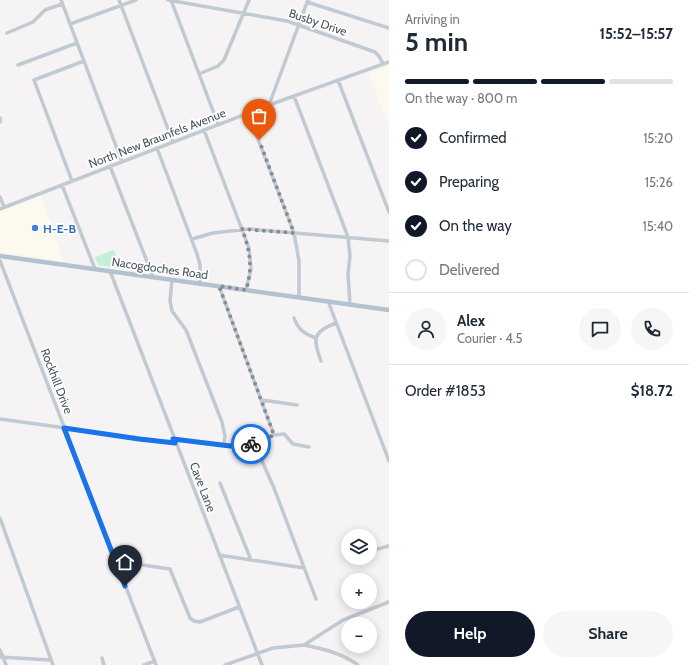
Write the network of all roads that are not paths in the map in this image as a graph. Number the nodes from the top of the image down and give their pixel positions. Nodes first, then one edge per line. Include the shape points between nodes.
1 (119, 0) edge
2 (136, 0) edge
3 (170, 0) edge
4 (249, 0) edge
5 (308, 1) edge
6 (61, 2) edge
7 (121, 5) junction
8 (244, 13) junction
9 (70, 24) junction
10 (299, 25) junction
11 (389, 28) edge
12 (7, 34) dead end
13 (77, 43) junction
14 (84, 61) junction
15 (389, 62) edge
16 (383, 64) junction
17 (18, 65) dead end
18 (199, 74) junction
19 (338, 80) junction
20 (294, 96) junction
21 (268, 105) junction
22 (248, 113) junction
23 (0, 118) edge
24 (0, 122) edge
25 (218, 124) junction
26 (204, 130) junction
27 (173, 142) junction
28 (157, 148) junction
29 (122, 162) junction
30 (110, 166) junction
31 (72, 181) junction
32 (62, 185) junction
33 (0, 197) edge
34 (2, 208) edge
35 (389, 212) edge
36 (242, 229) junction
37 (294, 233) junction
38 (348, 237) junction
39 (192, 239) junction
40 (389, 241) edge
41 (0, 256) edge
42 (0, 261) edge
43 (95, 269) junction
44 (110, 271) junction
45 (152, 277) junction
46 (172, 280) junction
47 (200, 284) junction
48 (219, 286) junction
49 (246, 290) junction
50 (299, 297) junction
51 (328, 301) junction
52 (350, 304) junction
53 (389, 310) edge
54 (294, 318) dead end
55 (336, 323) junction
56 (316, 338) junction
57 (322, 361) dead end
58 (262, 400) junction
59 (297, 405) dead end
60 (0, 420) edge
61 (64, 428) junction
62 (274, 435) junction
63 (173, 439) junction
64 (175, 443) junction
65 (254, 443) junction
66 (224, 445) junction
67 (309, 447) dead end
68 (389, 461) edge
69 (220, 483) dead end
70 (0, 518) edge
71 (389, 546) edge
72 (377, 549) edge
73 (219, 556) junction
74 (251, 560) junction
75 (115, 561) junction
76 (304, 568) junction
77 (316, 599) dead end
78 (389, 602) edge
79 (239, 607) junction
80 (304, 645) junction
81 (0, 650) edge
82 (256, 653) junction
83 (1, 657) edge
84 (102, 658) dead end
85 (50, 660) junction
86 (155, 663) edge
87 (6, 665) edge
88 (53, 665) edge
89 (104, 665) edge
90 (144, 665) edge
91 (225, 665) edge
92 (262, 665) edge
93 (358, 665) edge

1 - 7 street
2 - 7 street
3 - 8 street, Busby Drive
3 - 18 street
4 - 8 street
5 - 10 street
5 - 11 street
6 - 9 street
6 - 12 street via 45,10 33,22
7 - 9 street
7 - 27 street
8 - 10 street, Busby Drive
8 - 18 street via 224,60 218,66
9 - 13 street
10 - 16 street, Busby Drive via 375,52
10 - 21 street
13 - 14 street
13 - 17 street
14 - 29 street
14 - 31 street via 34,80
15 - 16 street, North New Braunfels Avenue
16 - 19 street, North New Braunfels Avenue
18 - 25 street
19 - 20 street, North New Braunfels Avenue
19 - 35 street
20 - 21 street, North New Braunfels Avenue
20 - 38 street
21 - 22 street, North New Braunfels Avenue
22 - 25 street, North New Braunfels Avenue
22 - 37 street
23 - 24 street
25 - 26 street, North New Braunfels Avenue
26 - 27 street, North New Braunfels Avenue
26 - 36 street
27 - 28 street, North New Braunfels Avenue
28 - 29 street, North New Braunfels Avenue
28 - 39 street
29 - 30 street, North New Braunfels Avenue
30 - 31 street, North New Braunfels Avenue
30 - 45 street
31 - 32 street, North New Braunfels Avenue
32 - 34 street, North New Braunfels Avenue
32 - 43 street
33 - 34 street
36 - 37 street
36 - 39 street
36 - 49 street via 251,262
37 - 38 street
37 - 50 street via 299,261
38 - 40 street
38 - 52 street
39 - 47 street via 200,265
41 - 43 main road, Nacogdoches Road
42 - 61 street, Rockhill Drive
43 - 44 main road, Nacogdoches Road
44 - 45 main road, Nacogdoches Road
44 - 63 street, Cave Lane
45 - 46 main road, Nacogdoches Road
46 - 47 main road, Nacogdoches Road
46 - 66 street via 171,306 186,330 222,422
47 - 48 main road, Nacogdoches Road
48 - 49 main road, Nacogdoches Road
48 - 58 street
49 - 50 main road, Nacogdoches Road
50 - 51 main road, Nacogdoches Road
51 - 52 main road, Nacogdoches Road
51 - 55 street
52 - 53 main road, Nacogdoches Road
54 - 56 street via 300,329
55 - 56 street via 320,330
55 - 68 street
56 - 57 street via 316,346
58 - 59 street
58 - 62 street
60 - 61 street
61 - 64 street
61 - 75 street, Rockhill Drive
62 - 65 street
62 - 67 street via 284,434 293,444
63 - 64 street, Cave Lane
63 - 66 street
64 - 73 street, Cave Lane
65 - 66 street via 240,446
65 - 76 street
69 - 74 street
70 - 85 street
71 - 72 street
73 - 74 street
73 - 79 street, Cave Lane
74 - 76 street
75 - 79 street via 170,569 190,618 194,621 204,621
75 - 86 street, Rockhill Drive
76 - 77 street
78 - 80 street via 343,620
79 - 82 street, Cave Lane
80 - 82 street via 278,647
80 - 93 street via 327,649 345,656
81 - 83 street
82 - 91 street
82 - 92 street, Cave Lane
83 - 85 street
83 - 87 street
84 - 89 street
85 - 88 street
86 - 90 street

